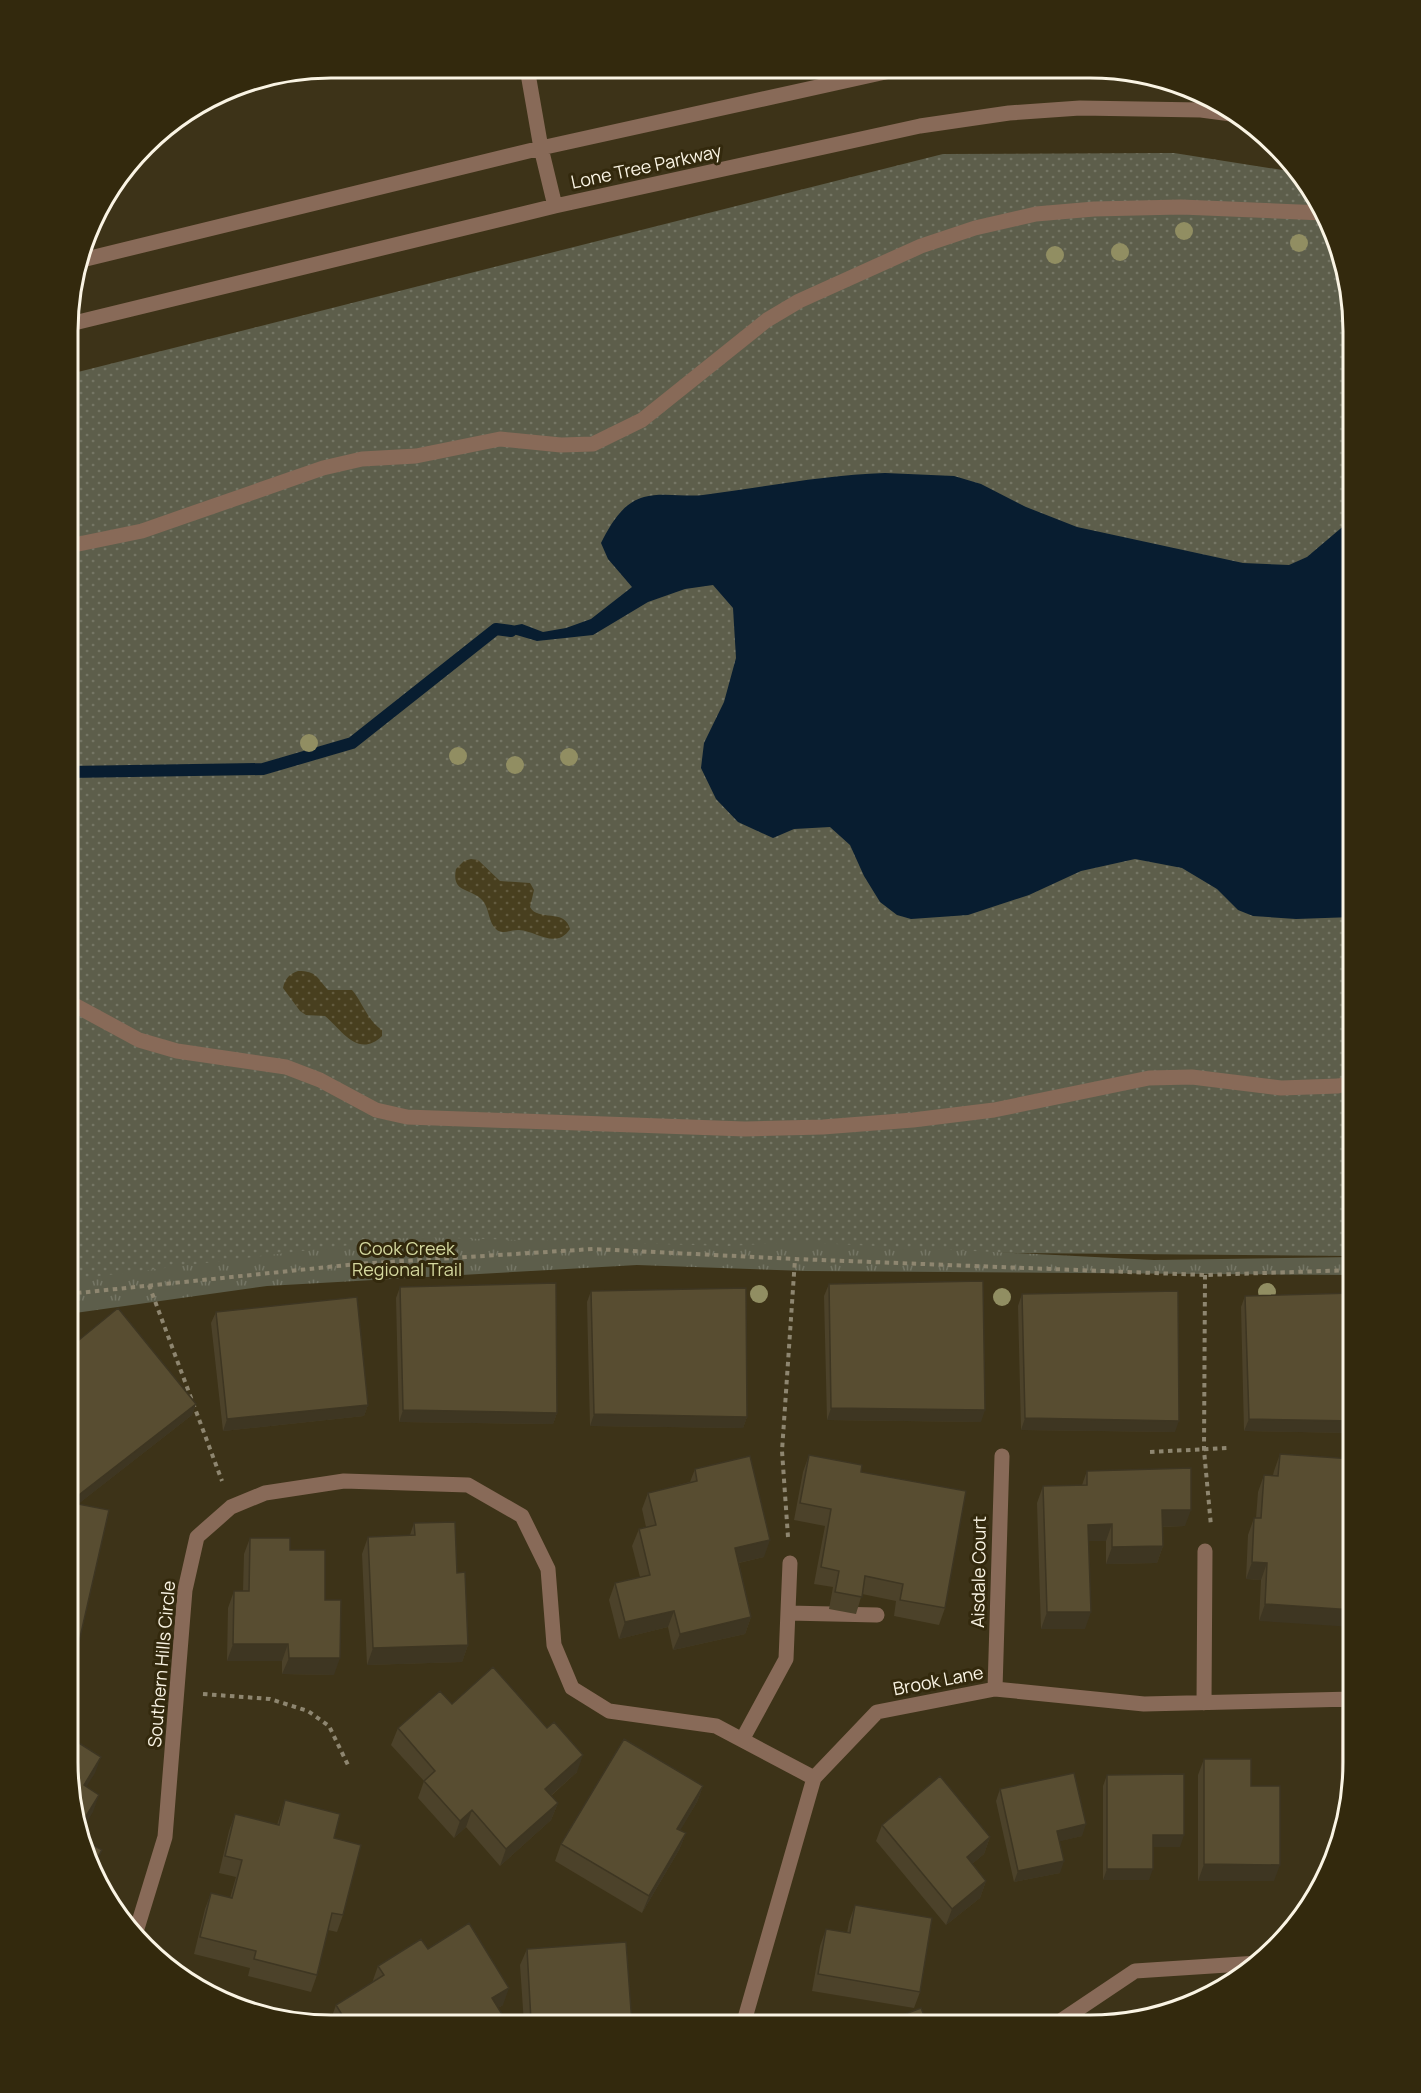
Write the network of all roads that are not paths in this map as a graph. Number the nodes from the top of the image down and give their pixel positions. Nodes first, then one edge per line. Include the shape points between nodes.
1 (529, 78) edge
2 (859, 78) edge
3 (1218, 113) edge
4 (541, 148) junction
5 (555, 206) junction
6 (1313, 213) edge
7 (89, 258) edge
8 (79, 322) edge
9 (78, 544) edge
10 (78, 1007) edge
11 (1343, 1085) edge
12 (1002, 1456) dead end
13 (1205, 1551) road end
14 (790, 1563) road end
15 (788, 1614) junction
16 (878, 1616) dead end
17 (995, 1689) junction
18 (1343, 1699) edge
19 (1204, 1703) junction
20 (742, 1740) junction
21 (814, 1778) junction
22 (138, 1925) edge
23 (1241, 1965) edge
24 (746, 2015) edge
25 (1069, 2015) edge

1 - 4 street
2 - 4 street
3 - 5 street, Lone Tree Parkway via 1080,108 920,126
4 - 5 street
4 - 7 street
5 - 8 street, Lone Tree Parkway
6 - 9 street via 1181,207 1094,209 1036,214 975,228 921,246 799,301 767,320 642,420 593,444 500,439 416,456 362,459 323,468 142,531
10 - 11 street via 139,1040 177,1051 286,1067 376,1110 407,1117 745,1129 823,1127 994,1110 1149,1078 1192,1077 1281,1088
12 - 17 street, Aisdale Court
13 - 19 street
14 - 15 street
15 - 16 street
15 - 20 street via 786,1659
17 - 19 street, Brook Lane via 1144,1704
17 - 21 street, Brook Lane via 877,1712
18 - 19 street, Brook Lane
20 - 21 street, Southern Hills Circle
20 - 22 street, Southern Hills Circle via 716,1726 609,1711 572,1688 554,1645 548,1569 522,1516 468,1485 344,1481 265,1493 231,1507 197,1538 185,1590 165,1837
21 - 24 street, Brook Lane
23 - 25 street via 1135,1971

